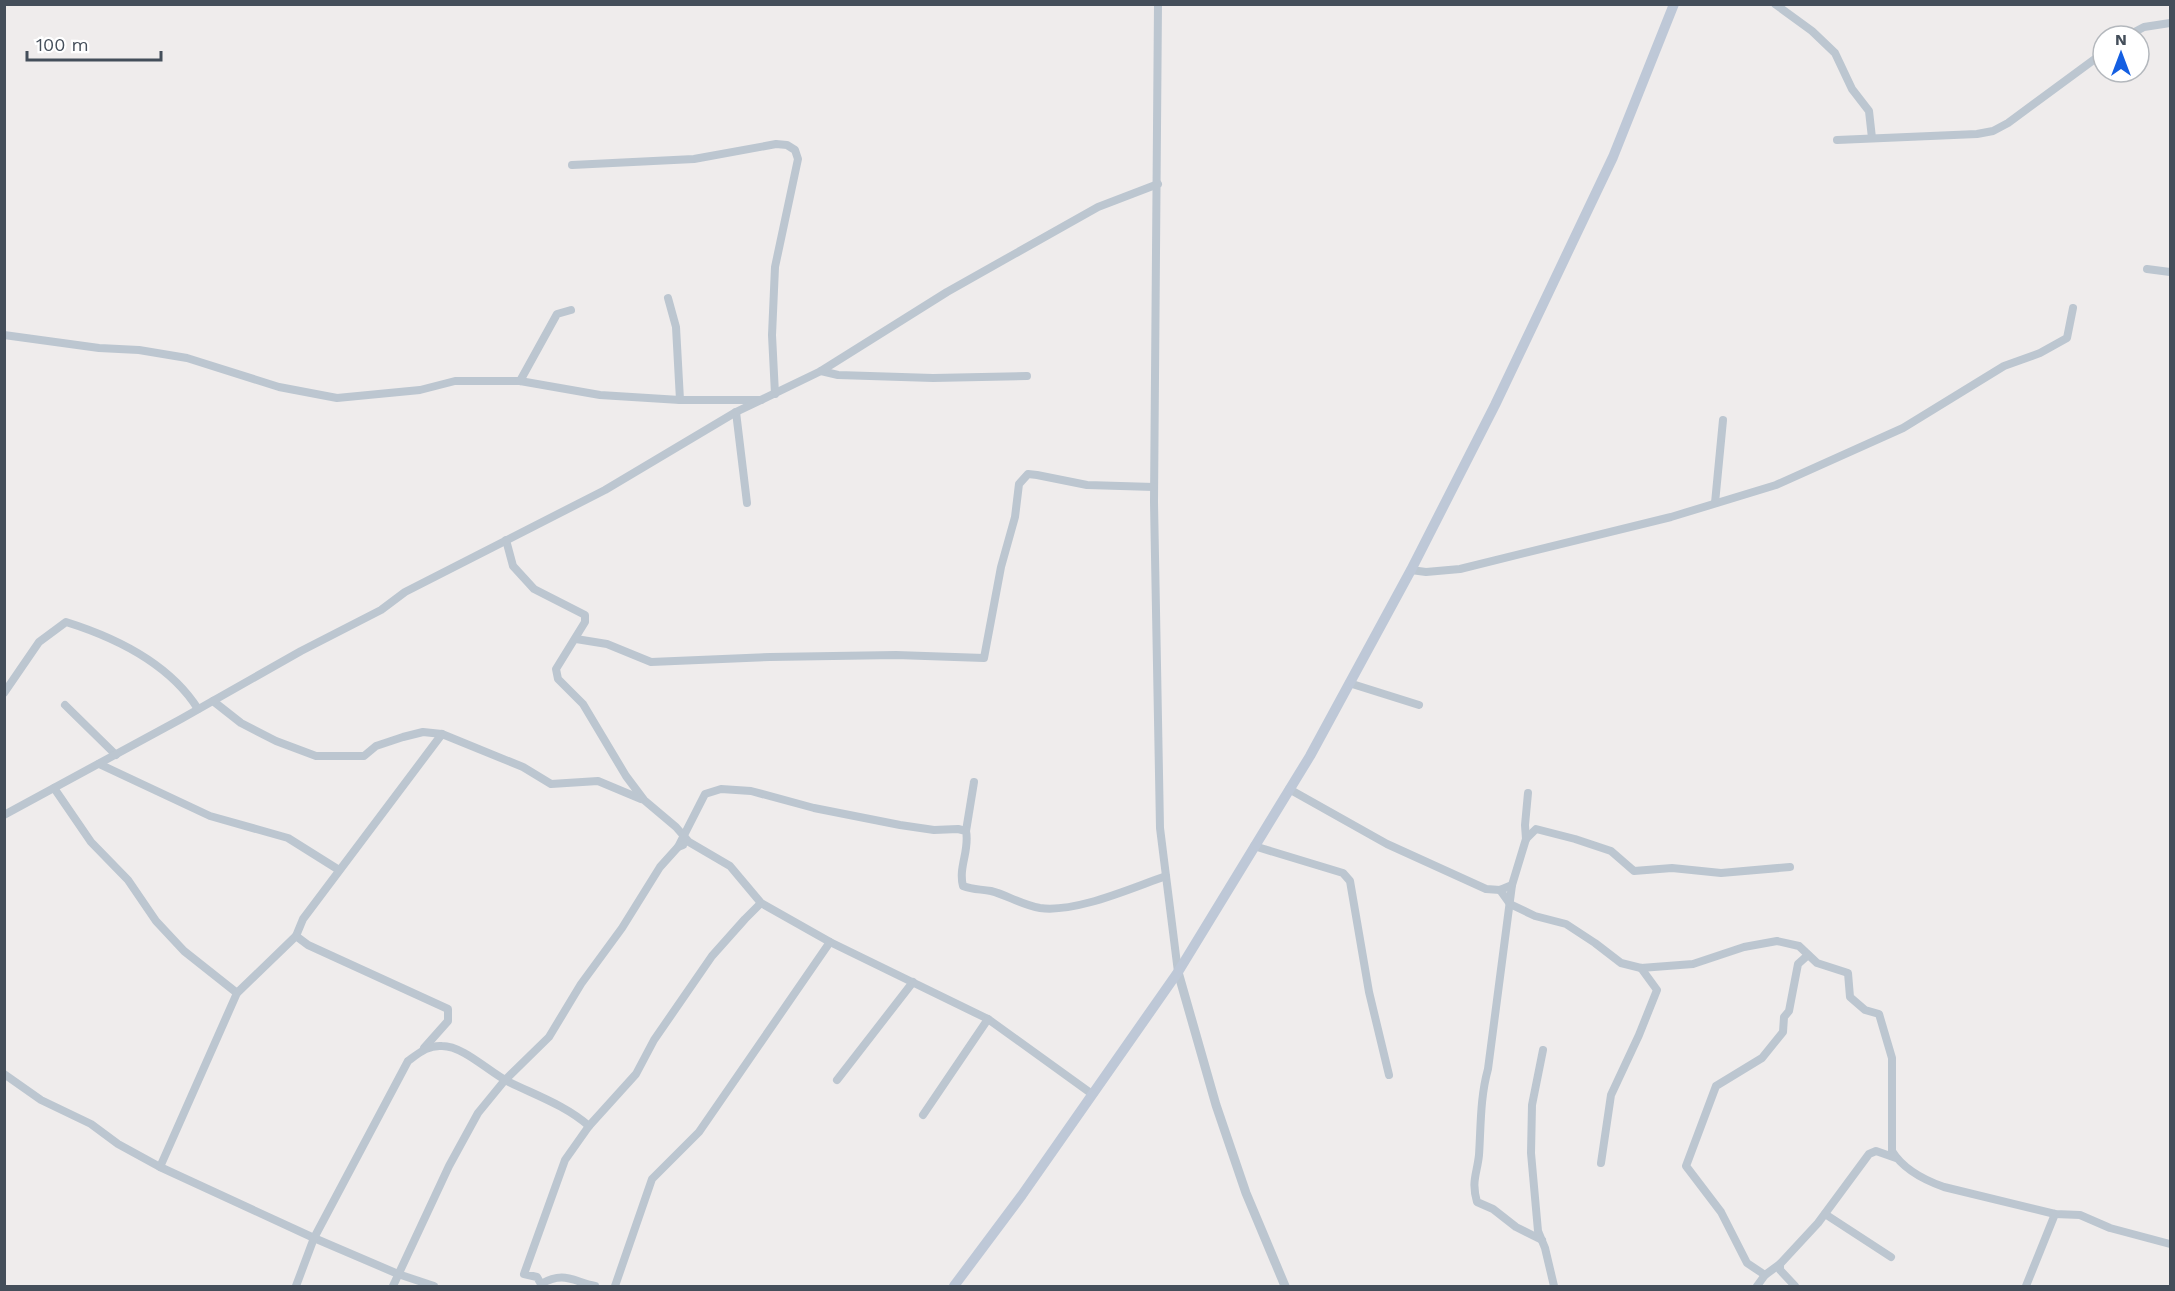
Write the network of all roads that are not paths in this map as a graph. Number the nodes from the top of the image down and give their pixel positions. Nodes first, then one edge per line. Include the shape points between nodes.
1 (1158, 4) edge
2 (1674, 4) edge
3 (1775, 4) edge
4 (2170, 23) edge
5 (2151, 27) edge
6 (2091, 62) edge
7 (1872, 138) junction
8 (1837, 140) dead end
9 (572, 165) dead end
10 (1158, 184) junction
11 (2147, 269) dead end
12 (2170, 272) edge
13 (668, 298) dead end
14 (2073, 308) dead end
15 (571, 310) dead end
16 (4, 335) edge
17 (821, 371) junction
18 (1027, 376) dead end
19 (520, 381) junction
20 (775, 394) junction
21 (680, 400) junction
22 (763, 400) junction
23 (736, 412) junction
24 (1723, 420) dead end
25 (1154, 487) junction
26 (747, 503) dead end
27 (1715, 503) junction
28 (506, 540) junction
29 (1411, 570) junction
30 (576, 639) junction
31 (1349, 683) junction
32 (4, 693) edge
33 (213, 701) junction
34 (65, 705) dead end
35 (1419, 705) dead end
36 (198, 709) junction
37 (442, 734) junction
38 (116, 755) junction
39 (99, 764) junction
40 (974, 782) dead end
41 (54, 788) junction
42 (1289, 789) junction
43 (1528, 793) dead end
44 (644, 800) junction
45 (4, 815) edge
46 (966, 831) junction
47 (683, 835) junction
48 (1526, 839) junction
49 (689, 842) junction
50 (1254, 846) junction
51 (678, 847) junction
52 (1790, 867) dead end
53 (339, 870) junction
54 (1166, 876) junction
55 (1512, 885) junction
56 (1500, 890) junction
57 (761, 903) junction
58 (1510, 904) junction
59 (296, 936) junction
60 (830, 942) junction
61 (1808, 955) junction
62 (1641, 968) junction
63 (1178, 972) junction
64 (913, 982) junction
65 (237, 993) junction
66 (988, 1019) junction
67 (424, 1048) junction
68 (1543, 1050) dead end
69 (4, 1074) edge
70 (1389, 1075) dead end
71 (505, 1080) junction
72 (837, 1080) dead end
73 (1092, 1094) junction
74 (923, 1115) dead end
75 (589, 1126) junction
76 (1896, 1158) junction
77 (1601, 1163) dead end
78 (160, 1167) junction
79 (1825, 1214) junction
80 (2055, 1214) junction
81 (314, 1238) junction
82 (1542, 1240) junction
83 (2170, 1244) edge
84 (1891, 1257) dead end
85 (1780, 1264) junction
86 (398, 1274) junction
87 (1765, 1275) junction
88 (539, 1282) edge
89 (296, 1287) edge
90 (393, 1287) edge
91 (434, 1287) edge
92 (595, 1287) edge
93 (615, 1287) edge
94 (954, 1287) edge
95 (1285, 1287) edge
96 (1554, 1287) edge
97 (1757, 1287) edge
98 (1795, 1287) edge
99 (2026, 1287) edge

1 - 10 street
2 - 29 main road via 1613,157
3 - 7 street via 1835,53 1852,89 1869,111
4 - 5 street
6 - 7 street via 1993,131
7 - 8 street
9 - 20 street via 694,159 776,144 795,150 798,159 775,267
10 - 17 street via 1098,207 946,291
10 - 25 street
11 - 12 street
13 - 21 street via 676,327
14 - 27 street via 2067,338 2004,366 1903,428 1776,485
15 - 19 street via 557,314
16 - 19 street via 177,357 279,387 337,398 420,390 455,381
17 - 18 street via 933,378
17 - 20 street
19 - 21 street via 600,395
20 - 22 street
21 - 22 street
22 - 23 street
23 - 26 street
23 - 28 street via 605,490
24 - 27 street
25 - 30 street via 1087,485 1028,474 1023,478 984,658 896,655 651,662 607,644
25 - 54 street via 1160,828
27 - 29 street via 1460,569
28 - 30 street via 513,566 534,589 585,615
28 - 33 street via 405,592 381,610
29 - 31 main road
30 - 44 street via 556,669 558,679 583,704
31 - 35 street
31 - 42 main road
32 - 36 street via 39,642 66,622 140,653 163,670
33 - 36 street
33 - 37 street via 241,723 316,756 364,756 376,746 403,737 423,732
34 - 38 street
36 - 38 street
37 - 44 street via 523,767 552,784 598,781
37 - 53 street
38 - 39 street
39 - 41 street
39 - 53 street via 210,816 288,838
40 - 46 street
41 - 45 street
41 - 65 street via 91,842 128,880 156,921 184,951
42 - 50 main road
42 - 56 street via 1387,844 1486,889
43 - 48 street
44 - 47 street
46 - 47 street via 900,825 751,791 721,789 705,794
46 - 54 street via 960,876 963,886 1040,908 1086,903
47 - 49 street
47 - 51 street
48 - 52 street via 1536,829 1575,839 1611,851 1634,871 1672,868 1721,873
48 - 55 street
49 - 51 street
49 - 57 street via 730,866
50 - 63 main road
50 - 70 street via 1343,873 1350,881 1369,992
51 - 71 street via 660,867 549,1037
53 - 59 street via 303,919
54 - 63 street
55 - 56 street
55 - 58 street
56 - 58 street
57 - 60 street
57 - 75 street via 712,956 654,1040 636,1074
58 - 62 street via 1566,924 1622,963
58 - 82 street via 1482,1091 1473,1188 1477,1202
59 - 65 street
59 - 67 street via 448,1009 448,1021
60 - 64 street
60 - 93 street via 699,1132 652,1179
61 - 62 street via 1799,946 1777,941 1693,964
61 - 76 street via 1817,963 1848,973 1850,997 1865,1010 1879,1014 1892,1058 1892,1151
61 - 87 street via 1798,964 1783,1032 1762,1058 1716,1086 1686,1166 1721,1212 1747,1263
62 - 77 street via 1656,990 1611,1095
63 - 73 main road
63 - 95 street via 1246,1194
64 - 66 street
64 - 72 street
65 - 78 street
66 - 73 street
66 - 74 street
67 - 71 street via 456,1048
67 - 81 street via 408,1061
68 - 82 street via 1532,1105 1531,1153
69 - 78 street via 41,1100 91,1124
71 - 75 street via 576,1115
71 - 86 street via 478,1113
73 - 94 main road
75 - 88 street via 565,1160 524,1274
76 - 79 street via 1876,1151 1869,1154
76 - 80 street via 1944,1187
78 - 81 street
79 - 84 street
79 - 85 street
80 - 83 street via 2080,1215 2110,1228
80 - 99 street
81 - 86 street
81 - 89 street
82 - 96 street
85 - 87 street
85 - 98 street via 1780,1270
86 - 90 street
86 - 91 street
87 - 97 street
88 - 92 street via 561,1276

